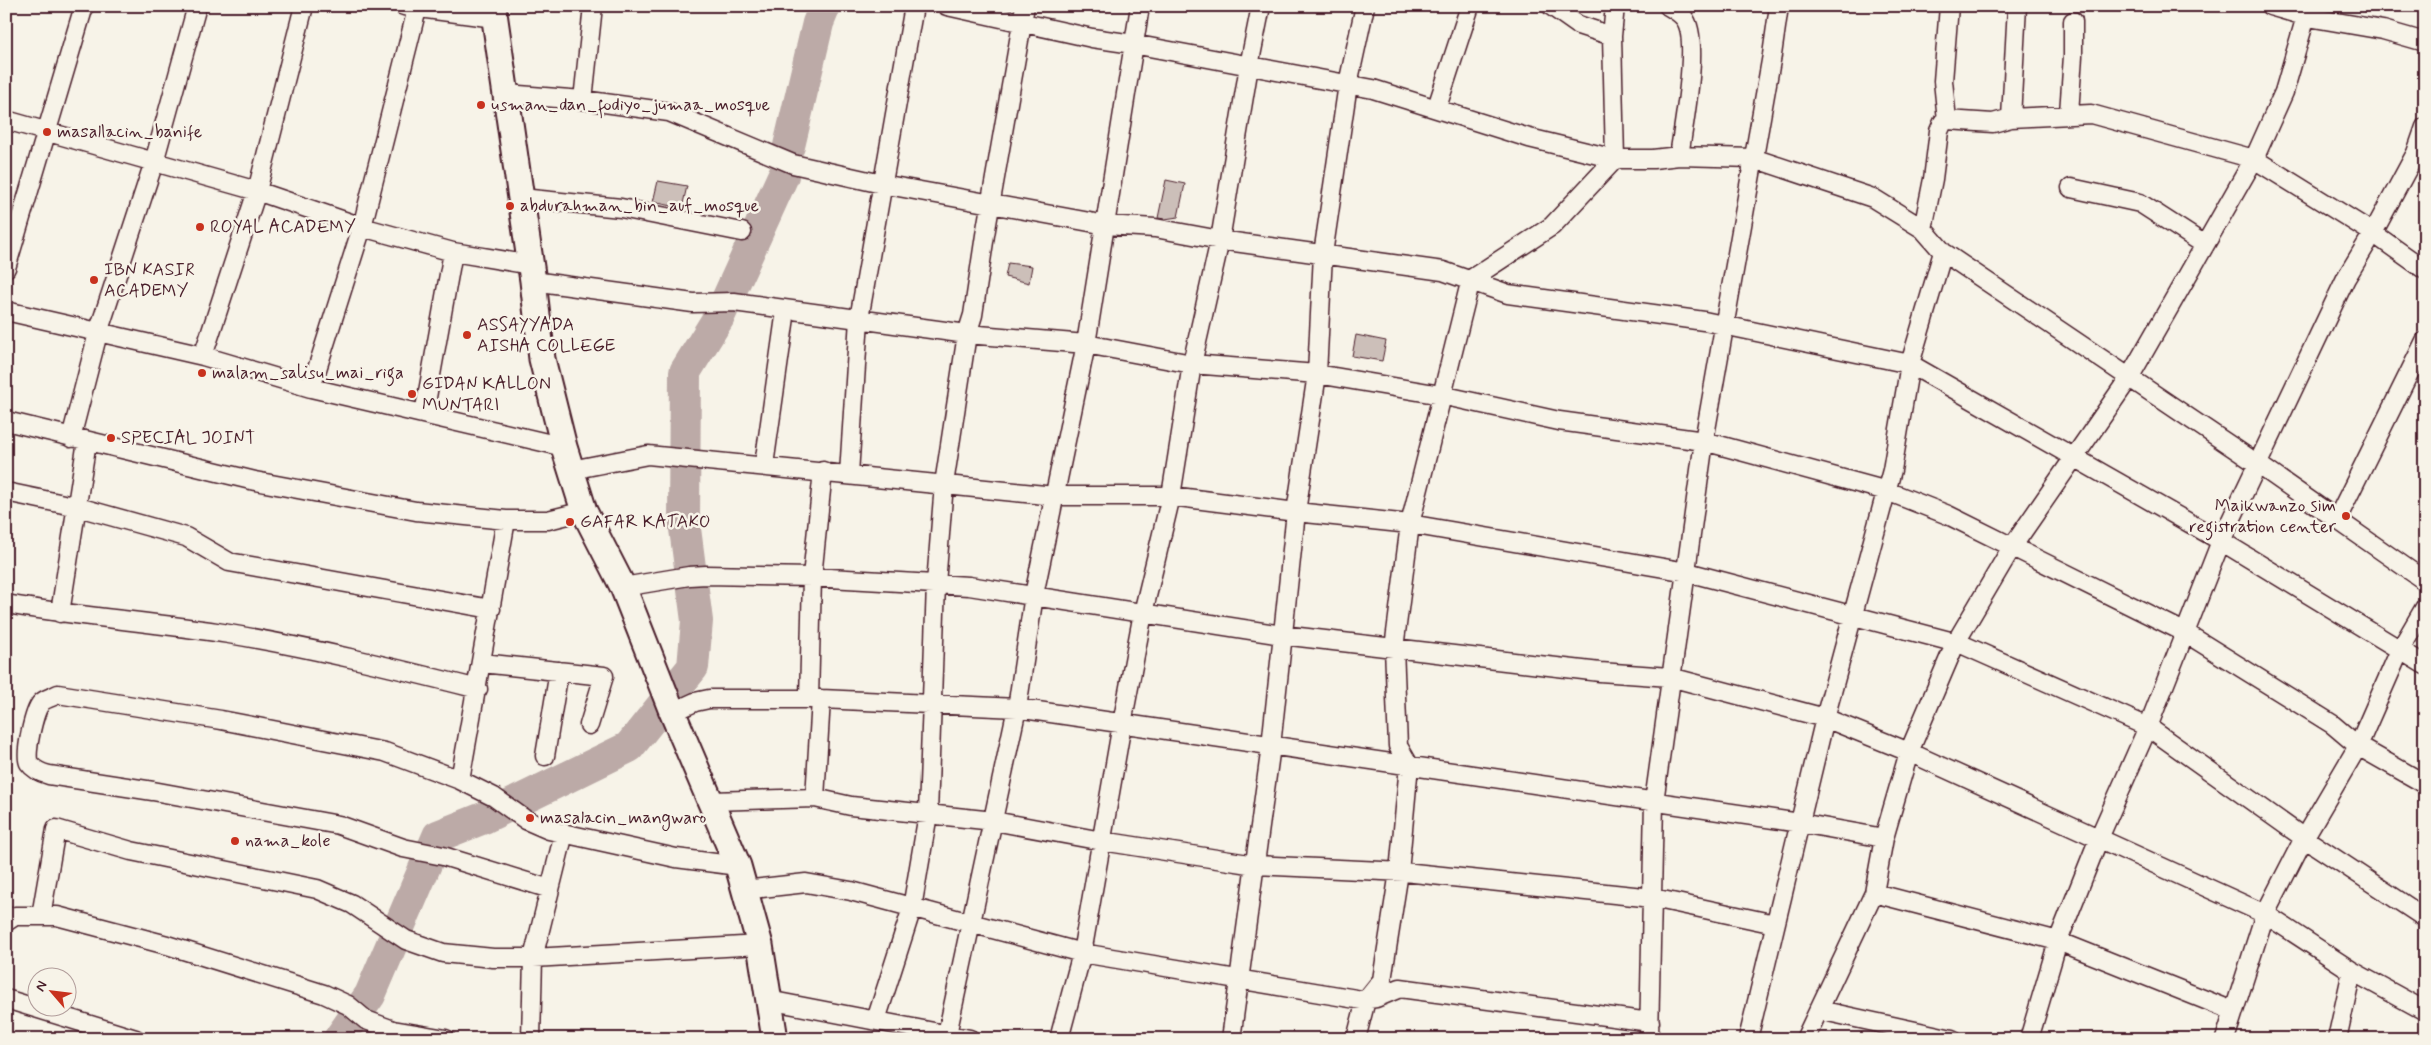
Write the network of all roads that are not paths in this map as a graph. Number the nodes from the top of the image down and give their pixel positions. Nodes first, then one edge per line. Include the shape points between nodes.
1 (84, 6) edge
2 (198, 6) edge
3 (304, 6) edge
4 (593, 6) edge
5 (914, 6) edge
6 (947, 6) edge
7 (1140, 6) edge
8 (1261, 6) edge
9 (1365, 6) edge
10 (1470, 6) edge
11 (1552, 6) edge
12 (1615, 6) edge
13 (1779, 6) edge
14 (1949, 6) edge
15 (2018, 6) edge
16 (2270, 6) edge
17 (410, 8) edge
18 (1672, 8) edge
19 (494, 12) edge
20 (2309, 12) edge
21 (1024, 14) edge
22 (2073, 21) dead end
23 (1612, 36) junction
24 (2425, 42) edge
25 (1133, 44) junction
26 (1249, 66) junction
27 (1348, 84) junction
28 (506, 94) junction
29 (583, 100) junction
30 (1437, 107) junction
31 (2069, 114) junction
32 (2011, 118) junction
33 (6, 120) edge
34 (1947, 120) junction
35 (2425, 127) edge
36 (46, 132) junction
37 (2421, 155) edge
38 (1679, 156) junction
39 (1753, 158) junction
40 (1615, 159) junction
41 (2254, 159) junction
42 (154, 162) junction
43 (882, 184) junction
44 (2071, 188) dead end
45 (257, 191) junction
46 (521, 198) junction
47 (990, 204) junction
48 (1106, 225) junction
49 (362, 228) junction
50 (1923, 229) junction
51 (742, 232) dead end
52 (2373, 233) junction
53 (1220, 240) junction
54 (2205, 245) junction
55 (454, 252) junction
56 (1942, 252) junction
57 (1323, 254) junction
58 (6, 268) edge
59 (2425, 270) edge
60 (532, 273) junction
61 (1471, 280) junction
62 (6, 310) edge
63 (786, 310) junction
64 (859, 319) junction
65 (1725, 325) junction
66 (98, 333) junction
67 (967, 334) junction
68 (2425, 341) edge
69 (1086, 344) junction
70 (203, 356) junction
71 (1192, 364) junction
72 (1910, 364) junction
73 (1317, 374) junction
74 (2129, 378) junction
75 (311, 388) junction
76 (1441, 395) junction
77 (424, 414) junction
78 (6, 421) edge
79 (79, 440) junction
80 (1704, 441) junction
81 (564, 447) junction
82 (2074, 458) junction
83 (764, 465) junction
84 (2259, 465) junction
85 (571, 470) junction
86 (823, 471) junction
87 (849, 474) junction
88 (944, 484) junction
89 (1887, 491) junction
90 (6, 492) edge
91 (1055, 496) junction
92 (1171, 496) junction
93 (78, 507) junction
94 (584, 511) junction
95 (1296, 512) junction
96 (506, 520) junction
97 (2337, 520) junction
98 (1410, 524) junction
99 (2221, 542) junction
100 (2012, 547) junction
101 (1686, 572) junction
102 (812, 577) junction
103 (2425, 581) edge
104 (936, 584) junction
105 (623, 588) junction
106 (1034, 595) junction
107 (6, 604) edge
108 (2425, 607) edge
109 (491, 609) junction
110 (60, 613) junction
111 (1143, 613) junction
112 (1854, 614) junction
113 (2184, 632) junction
114 (1282, 635) junction
115 (1956, 642) junction
116 (1394, 648) junction
117 (2400, 650) junction
118 (482, 663) junction
119 (2425, 665) edge
120 (559, 671) junction
121 (1670, 677) junction
122 (478, 688) junction
123 (815, 699) junction
124 (670, 705) junction
125 (932, 705) junction
126 (1017, 708) junction
127 (1825, 718) junction
128 (1122, 724) junction
129 (589, 725) dead end
130 (2148, 727) junction
131 (1271, 746) junction
132 (2358, 746) junction
133 (1908, 752) junction
134 (545, 756) dead end
135 (1409, 765) junction
136 (460, 780) junction
137 (2425, 784) edge
138 (815, 798) junction
139 (712, 801) junction
140 (1654, 802) junction
141 (928, 814) junction
142 (994, 821) junction
143 (1800, 823) junction
144 (564, 834) junction
145 (1884, 838) junction
146 (2099, 838) junction
147 (2304, 838) junction
148 (1102, 841) junction
149 (1255, 865) junction
150 (738, 866) junction
151 (1399, 872) junction
152 (550, 889) junction
153 (744, 890) junction
154 (1874, 893) junction
155 (1653, 898) junction
156 (912, 908) junction
157 (2265, 914) junction
158 (41, 916) junction
159 (2425, 918) edge
160 (6, 922) edge
161 (970, 924) junction
162 (1775, 924) junction
163 (2058, 942) junction
164 (760, 946) junction
165 (1082, 953) junction
166 (534, 958) junction
167 (2352, 971) junction
168 (1240, 981) junction
169 (6, 999) edge
170 (768, 1000) junction
171 (1366, 1000) junction
172 (1819, 1010) junction
173 (2233, 1011) junction
174 (2425, 1011) edge
175 (876, 1020) junction
176 (1650, 1030) edge
177 (947, 1036) edge
178 (136, 1039) edge
179 (446, 1039) edge
180 (532, 1039) edge
181 (774, 1039) edge
182 (970, 1039) edge
183 (1059, 1039) edge
184 (1231, 1039) edge
185 (1356, 1039) edge
186 (1748, 1039) edge
187 (1805, 1039) edge
188 (1952, 1039) edge
189 (2029, 1039) edge
190 (2225, 1039) edge
191 (2337, 1039) edge

1 - 36 street
2 - 42 street
3 - 45 street
4 - 29 street
5 - 43 street
6 - 21 street
7 - 25 street
8 - 26 street
9 - 27 street
10 - 30 street
11 - 23 street via 1578,25
12 - 23 street
13 - 39 street
14 - 34 street via 1943,81
15 - 32 street
16 - 20 street
17 - 19 street
17 - 49 street
18 - 38 street via 1684,18 1690,34 1690,70
19 - 28 street
20 - 24 street
20 - 41 street via 2284,92
21 - 25 street via 1092,38
21 - 47 street
22 - 31 street
23 - 40 street
25 - 26 street
25 - 48 street
26 - 27 street
26 - 53 street
27 - 30 street
27 - 57 street
28 - 29 street
28 - 46 street
29 - 43 street via 669,112 793,164
30 - 40 street via 1529,138
31 - 32 street
31 - 41 street via 2091,114
32 - 34 street via 1993,123
33 - 36 street
34 - 50 street via 1939,131
35 - 37 street
36 - 42 street
36 - 58 street
37 - 52 street
38 - 39 street
38 - 40 street
39 - 50 street via 1872,198
39 - 65 street
40 - 61 street via 1552,226
41 - 52 street
41 - 54 street
42 - 45 street
42 - 66 street
43 - 47 street
43 - 64 street
44 - 54 street via 2140,203
45 - 49 street
45 - 70 street
46 - 51 street via 621,208
46 - 60 street
47 - 48 street
47 - 67 street via 973,315
48 - 53 street via 1155,228
48 - 69 street
49 - 55 street
49 - 75 street
50 - 56 street
52 - 59 street
52 - 84 street via 2346,278
53 - 57 street
53 - 71 street
54 - 74 street
55 - 60 street
55 - 77 street
56 - 72 street
56 - 74 street
57 - 61 street via 1443,271
57 - 73 street
60 - 63 street via 694,303 734,302
60 - 81 street via 542,359
61 - 65 street via 1508,294
61 - 76 street
62 - 66 street
63 - 64 street
63 - 83 street
64 - 67 street
64 - 87 street
65 - 72 street
65 - 80 street
66 - 70 street
66 - 79 street
67 - 69 street
67 - 88 street
68 - 97 street
69 - 71 street
69 - 91 street
70 - 75 street
71 - 73 street
71 - 92 street
72 - 82 street
72 - 89 street
73 - 76 street
73 - 95 street
74 - 82 street
74 - 84 street
75 - 77 street
76 - 80 street via 1559,421
76 - 98 street
77 - 81 street
78 - 79 street
79 - 93 street
79 - 96 street via 274,485 416,511
80 - 89 street
80 - 101 street
81 - 85 street
82 - 99 street
82 - 100 street
83 - 85 street via 648,455
83 - 86 street
84 - 97 street
84 - 99 street
85 - 94 street
86 - 87 street
86 - 102 street
87 - 88 street
88 - 91 street
88 - 104 street
89 - 100 street via 1948,515
89 - 112 street
90 - 93 street
91 - 92 street
91 - 106 street
92 - 95 street
92 - 111 street
93 - 109 street via 186,537 229,562
93 - 110 street
94 - 96 street via 548,520
94 - 105 street
95 - 98 street
95 - 114 street
96 - 109 street
97 - 103 street
98 - 101 street
98 - 116 street
99 - 113 street
99 - 117 street
100 - 113 street
100 - 115 street
101 - 112 street
101 - 121 street
102 - 104 street
102 - 105 street via 697,575
102 - 123 street
104 - 106 street
104 - 125 street
105 - 124 street
106 - 111 street
106 - 126 street
107 - 110 street
108 - 117 street
109 - 118 street
110 - 122 street via 227,634 323,651
111 - 114 street
111 - 128 street
112 - 115 street
112 - 127 street
113 - 130 street
113 - 132 street via 2332,724
114 - 116 street
114 - 131 street
115 - 130 street
115 - 133 street
116 - 121 street
116 - 135 street via 1398,746
117 - 119 street
117 - 132 street
118 - 120 street
118 - 122 street
120 - 129 street via 604,676
120 - 134 street
121 - 127 street
121 - 140 street
122 - 136 street
123 - 124 street via 709,699
123 - 125 street
123 - 138 street
124 - 139 street
125 - 126 street
125 - 141 street
126 - 128 street
126 - 142 street
127 - 133 street
127 - 143 street
128 - 131 street
128 - 148 street
130 - 146 street
130 - 147 street
131 - 135 street
131 - 149 street
132 - 137 street
132 - 147 street
133 - 145 street
133 - 146 street
135 - 140 street
135 - 151 street
136 - 144 street via 494,797 526,820
136 - 152 street via 385,752 221,720 58,694 41,702 35,713 27,753 28,762 42,773 339,825 403,848 443,856
138 - 139 street
138 - 141 street via 851,806
139 - 150 street
140 - 143 street
140 - 155 street
141 - 142 street
141 - 156 street
142 - 148 street
142 - 161 street
143 - 145 street
143 - 162 street
144 - 150 street via 676,858
144 - 152 street
145 - 154 street
146 - 157 street
146 - 163 street
147 - 157 street
147 - 159 street
148 - 149 street
148 - 165 street
149 - 151 street
149 - 168 street
150 - 153 street
151 - 155 street
151 - 171 street via 1382,980
152 - 166 street
153 - 156 street via 806,883 852,891
153 - 164 street
154 - 163 street
154 - 172 street
155 - 162 street
155 - 176 street
156 - 161 street
156 - 175 street
157 - 167 street
157 - 173 street
158 - 160 street via 16,916
158 - 166 street via 56,829 131,851 317,889 352,904 406,940 444,953
158 - 179 street via 57,916 268,975 324,994 348,1005 366,1020 393,1030
161 - 165 street
161 - 177 street
162 - 186 street
163 - 173 street
163 - 189 street
164 - 166 street
164 - 170 street
165 - 168 street
165 - 183 street
166 - 180 street
167 - 174 street
167 - 191 street
168 - 171 street
168 - 184 street
169 - 178 street
170 - 175 street
170 - 181 street
171 - 176 street via 1400,988
171 - 185 street
172 - 187 street
172 - 188 street
173 - 190 street
175 - 177 street
177 - 182 street

